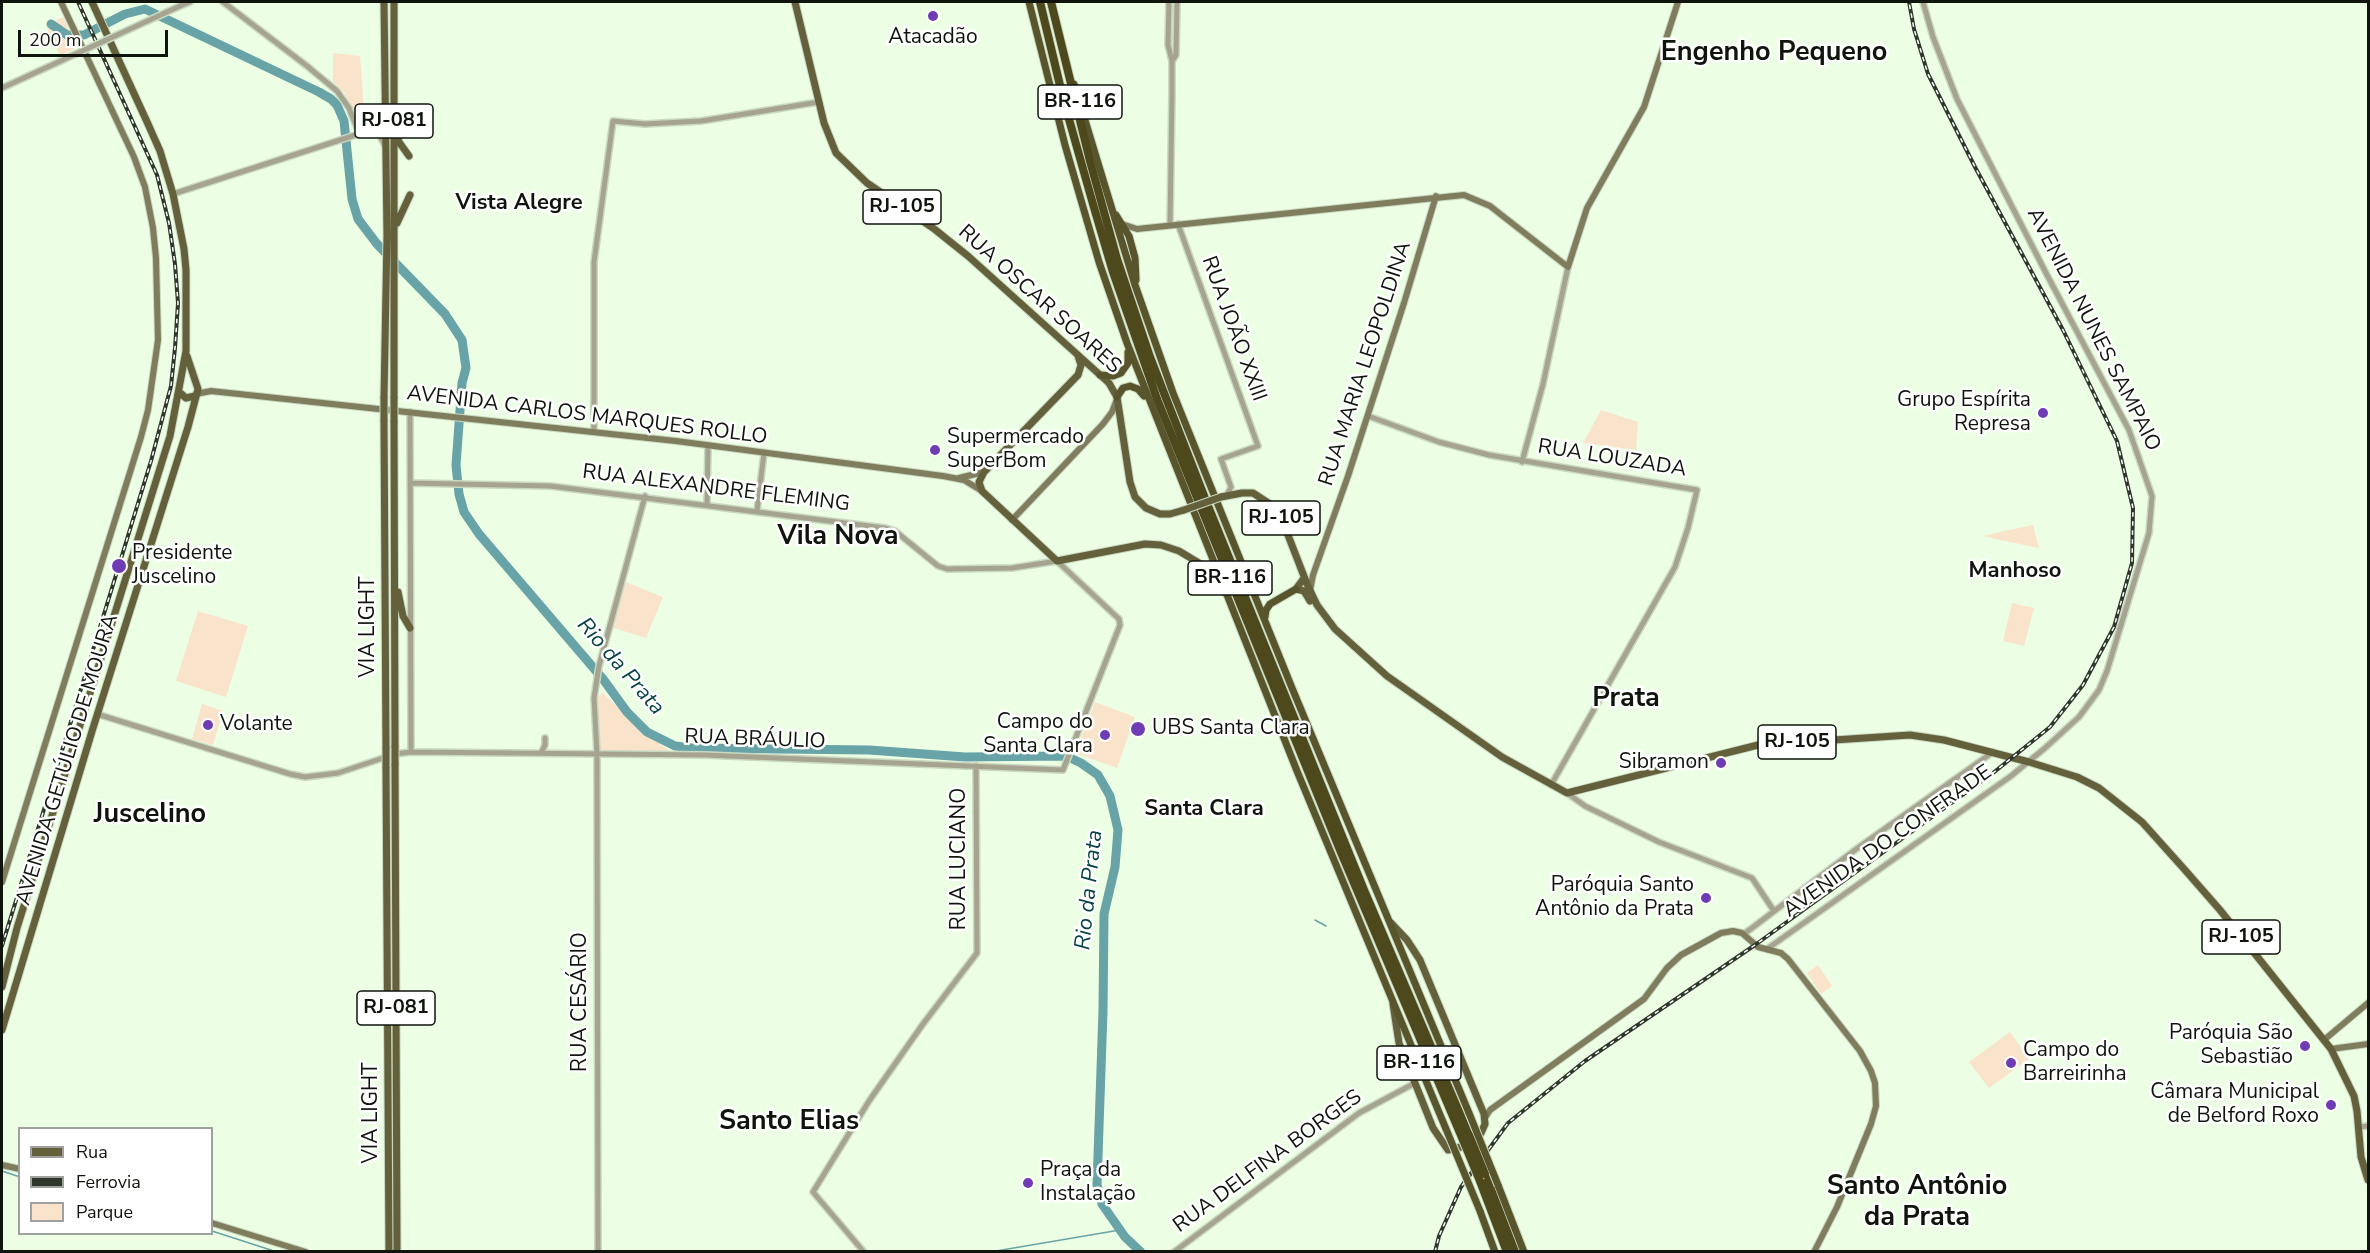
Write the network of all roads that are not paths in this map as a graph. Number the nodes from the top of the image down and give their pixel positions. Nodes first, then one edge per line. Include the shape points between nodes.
1 (61, 2) edge
2 (92, 2) edge
3 (190, 2) edge
4 (223, 2) edge
5 (384, 2) edge
6 (393, 2) edge
7 (795, 2) edge
8 (1029, 2) edge
9 (1040, 2) edge
10 (1051, 2) edge
11 (1169, 2) edge
12 (1177, 2) edge
13 (1678, 2) edge
14 (1923, 2) edge
15 (1063, 50) junction
16 (1172, 61) junction
17 (2, 88) edge
18 (819, 102) junction
19 (385, 105) junction
20 (394, 120) junction
21 (371, 130) junction
22 (357, 134) junction
23 (386, 148) junction
24 (409, 156) dead end
25 (173, 194) junction
26 (410, 195) dead end
27 (1436, 196) junction
28 (1112, 208) junction
29 (1122, 224) junction
30 (1178, 224) junction
31 (1170, 225) junction
32 (1137, 229) junction
33 (395, 236) junction
34 (1129, 236) junction
35 (1568, 267) junction
36 (1135, 285) junction
37 (1127, 343) junction
38 (186, 351) junction
39 (1077, 355) junction
40 (1078, 375) junction
41 (1100, 375) junction
42 (181, 383) junction
43 (196, 383) junction
44 (211, 391) junction
45 (179, 392) junction
46 (196, 395) junction
47 (1117, 397) junction
48 (1151, 408) junction
49 (410, 412) junction
50 (1368, 417) junction
51 (594, 432) junction
52 (708, 445) junction
53 (764, 453) junction
54 (1522, 462) junction
55 (984, 472) junction
56 (959, 478) junction
57 (410, 483) junction
58 (982, 491) junction
59 (645, 496) junction
60 (1224, 496) junction
61 (706, 504) junction
62 (757, 511) junction
63 (1012, 520) junction
64 (1057, 561) junction
65 (1313, 575) junction
66 (395, 577) junction
67 (1304, 578) junction
68 (1296, 589) junction
69 (1310, 591) junction
70 (1231, 602) junction
71 (1265, 619) junction
72 (410, 628) junction
73 (1335, 629) junction
74 (97, 714) junction
75 (545, 738) dead end
76 (411, 752) junction
77 (541, 753) junction
78 (597, 753) junction
79 (1993, 753) junction
80 (2029, 762) junction
81 (976, 766) junction
82 (1551, 785) junction
83 (1567, 793) junction
84 (34, 876) junction
85 (2, 882) edge
86 (42, 898) junction
87 (1774, 911) junction
88 (1389, 921) junction
89 (17, 928) junction
90 (1744, 934) junction
91 (1767, 950) junction
92 (26, 953) junction
93 (2, 987) edge
94 (1391, 996) junction
95 (2368, 1003) edge
96 (2, 1030) edge
97 (2324, 1040) junction
98 (2368, 1044) edge
99 (2331, 1049) junction
100 (1415, 1083) junction
101 (1482, 1108) junction
102 (1490, 1110) junction
103 (1485, 1118) junction
104 (2368, 1126) edge
105 (2359, 1127) junction
106 (1466, 1138) junction
107 (2, 1165) edge
108 (18, 1169) edge
109 (1483, 1178) junction
110 (2368, 1180) edge
111 (213, 1224) edge
112 (306, 1251) edge
113 (389, 1251) edge
114 (398, 1251) edge
115 (598, 1251) edge
116 (864, 1251) edge
117 (1174, 1251) edge
118 (1493, 1251) edge
119 (1508, 1251) edge
120 (1515, 1251) edge
121 (1524, 1251) edge
122 (1814, 1251) edge

1 - 85 main road via 143,181 156,258 158,340 148,410
2 - 25 main road via 160,151
3 - 17 street, bridge
4 - 22 street via 331,86 349,108
5 - 19 main road, VIA LIGHT / RJ-081
6 - 20 main road, VIA LIGHT / RJ-081
7 - 18 main road, RUA OSCAR SOARES / RJ-105
8 - 37 highway, BR-116 via 1065,145
9 - 106 highway, BR-116 via 1096,215 1157,399 1340,850
10 - 15 highway, BR-116
11 - 16 street via 1168,45
12 - 16 street via 1176,55
13 - 35 main road via 1644,107 1587,208
14 - 80 street, AVENIDA NUNES SAMPAIO via 1957,99 2122,415 2152,496 2149,533 2099,690 2072,724
15 - 28 highway, BR-116
15 - 106 highway, BR-116 via 1112,240 1150,357
16 - 31 street
18 - 39 main road, RUA OSCAR SOARES / RJ-105 via 828,137 847,165 960,250
18 - 51 street via 701,121 613,121 594,262
19 - 21 street via 379,123
19 - 23 main road, VIA LIGHT / RJ-081
20 - 24 main road via 399,142
20 - 33 main road, VIA LIGHT / RJ-081
21 - 22 street
21 - 23 street via 381,137
22 - 25 street
23 - 113 main road, VIA LIGHT / RJ-081, bridge
25 - 38 main road via 186,270
26 - 33 main road via 399,215
27 - 30 main road
27 - 35 main road via 1464,195 1485,203
27 - 50 main road, RUA MARIA LEOPOLDINA
28 - 29 highway
28 - 36 highway, BR-116
29 - 32 main road
29 - 34 highway
30 - 31 main road
30 - 60 street, RUA JOÃO XXIII via 1258,446 1221,459 1231,487
31 - 32 main road
32 - 34 main road
33 - 66 main road, VIA LIGHT / RJ-081, bridge
34 - 36 highway via 1135,258
35 - 54 street
36 - 71 highway, BR-116 via 1181,415
37 - 41 highway via 1128,363 1121,373
37 - 48 highway, BR-116
38 - 42 main road
38 - 43 main road
39 - 40 main road via 1081,365
39 - 41 main road, RUA OSCAR SOARES / RJ-105
40 - 41 main road
40 - 55 main road
41 - 47 main road, RUA OSCAR SOARES / RJ-105
42 - 43 main road via 188,379
42 - 45 main road
43 - 44 main road, AVENIDA CARLOS MARQUES ROLLO
43 - 46 main road
44 - 46 main road, AVENIDA CARLOS MARQUES ROLLO
44 - 49 main road, AVENIDA CARLOS MARQUES ROLLO
45 - 46 main road via 187,398
45 - 84 main road, AVENIDA GETÚLIO DE MOURA via 170,436
46 - 74 main road, AVENIDA GETÚLIO DE MOURA
47 - 48 highway via 1123,388 1134,386
47 - 60 main road, RUA OSCAR SOARES / RJ-105, bridge via 1130,482 1135,497 1146,508 1170,514
47 - 63 main road via 1103,424
48 - 70 highway, BR-116
49 - 51 main road, AVENIDA CARLOS MARQUES ROLLO
49 - 57 street
50 - 54 street, RUA LOUZADA via 1439,442
50 - 65 main road, RUA MARIA LEOPOLDINA
51 - 52 main road, AVENIDA CARLOS MARQUES ROLLO
52 - 53 main road, AVENIDA CARLOS MARQUES ROLLO
52 - 61 street
53 - 56 main road, AVENIDA CARLOS MARQUES ROLLO
53 - 62 street
54 - 82 street, RUA LOUZADA via 1696,490 1675,567
55 - 56 main road, AVENIDA CARLOS MARQUES ROLLO
55 - 58 main road via 979,482
56 - 58 main road, AVENIDA CARLOS MARQUES ROLLO
57 - 59 street, RUA ALEXANDRE FLEMING via 537,484
57 - 72 street
58 - 63 main road
59 - 61 street, RUA ALEXANDRE FLEMING
59 - 78 street, RUA CESÁRIO via 596,679
60 - 67 main road, RUA OSCAR SOARES / RJ-105 via 1253,493 1276,508
61 - 62 street, RUA ALEXANDRE FLEMING
62 - 64 street, RUA ALEXANDRE FLEMING via 890,529 945,569 1012,568
63 - 64 main road
64 - 70 main road, RUA ALEXANDRE FLEMING via 1145,544 1161,545 1203,566
64 - 81 street, RUA BRÁULIO via 1120,621 1116,638 1063,770
65 - 67 main road
65 - 69 main road, RUA MARIA LEOPOLDINA
66 - 72 main road via 403,616
66 - 114 main road, VIA LIGHT / RJ-081, bridge
67 - 68 main road
67 - 69 main road, RUA OSCAR SOARES / RJ-105
68 - 71 highway via 1270,604
68 - 73 main road, RUA OSCAR SOARES / RJ-105 via 1305,593 1319,615
69 - 73 main road, RUA OSCAR SOARES / RJ-105
70 - 94 highway, BR-116
71 - 88 highway, BR-116
72 - 76 street
73 - 82 main road, RUA OSCAR SOARES / RJ-105 via 1387,675 1502,757
74 - 76 street, RUA BRÁULIO via 305,777 338,773
74 - 86 main road, AVENIDA GETÚLIO DE MOURA
75 - 77 street
76 - 77 street, RUA BRÁULIO
77 - 78 street, RUA BRÁULIO
78 - 81 street, RUA BRÁULIO
78 - 115 street, RUA CESÁRIO
79 - 80 main road, RJ-105
79 - 83 main road, RJ-105 via 1910,735 1758,745
79 - 87 street
80 - 91 street, AVENIDA DO CONFRADE
80 - 97 main road, RJ-105 via 2084,780 2131,812 2220,910
81 - 116 street, RUA LUCIANO via 977,953 869,1101 813,1192
82 - 83 main road, RJ-105
83 - 87 street via 1650,838 1752,878
84 - 86 main road via 30,915
84 - 89 main road, AVENIDA GETÚLIO DE MOURA
86 - 92 main road, AVENIDA GETÚLIO DE MOURA
87 - 90 street
88 - 101 main road via 1420,960
88 - 121 highway, BR-116, bridge
89 - 92 main road via 25,924 29,929
89 - 93 main road, AVENIDA GETÚLIO DE MOURA
90 - 91 main road
90 - 102 main road via 1721,933 1681,955 1644,999
91 - 122 main road via 1788,959 1860,1051 1875,1083 1876,1106 1871,1124
92 - 96 main road, AVENIDA GETÚLIO DE MOURA
94 - 100 main road via 1398,1038
94 - 118 highway, BR-116, bridge
95 - 97 main road
97 - 99 main road, RJ-105
98 - 99 main road
99 - 105 main road, RJ-105 via 2352,1089
100 - 103 main road via 1433,1128 1448,1150 1478,1136
100 - 117 street, RUA DELFINA BORGES via 1359,1113
101 - 102 main road
101 - 103 main road
102 - 103 main road
104 - 105 street
105 - 110 main road, RJ-105 via 2361,1157
106 - 109 highway, BR-116, bridge
107 - 108 main road
109 - 119 highway, BR-116
109 - 120 highway, BR-116
111 - 112 main road

